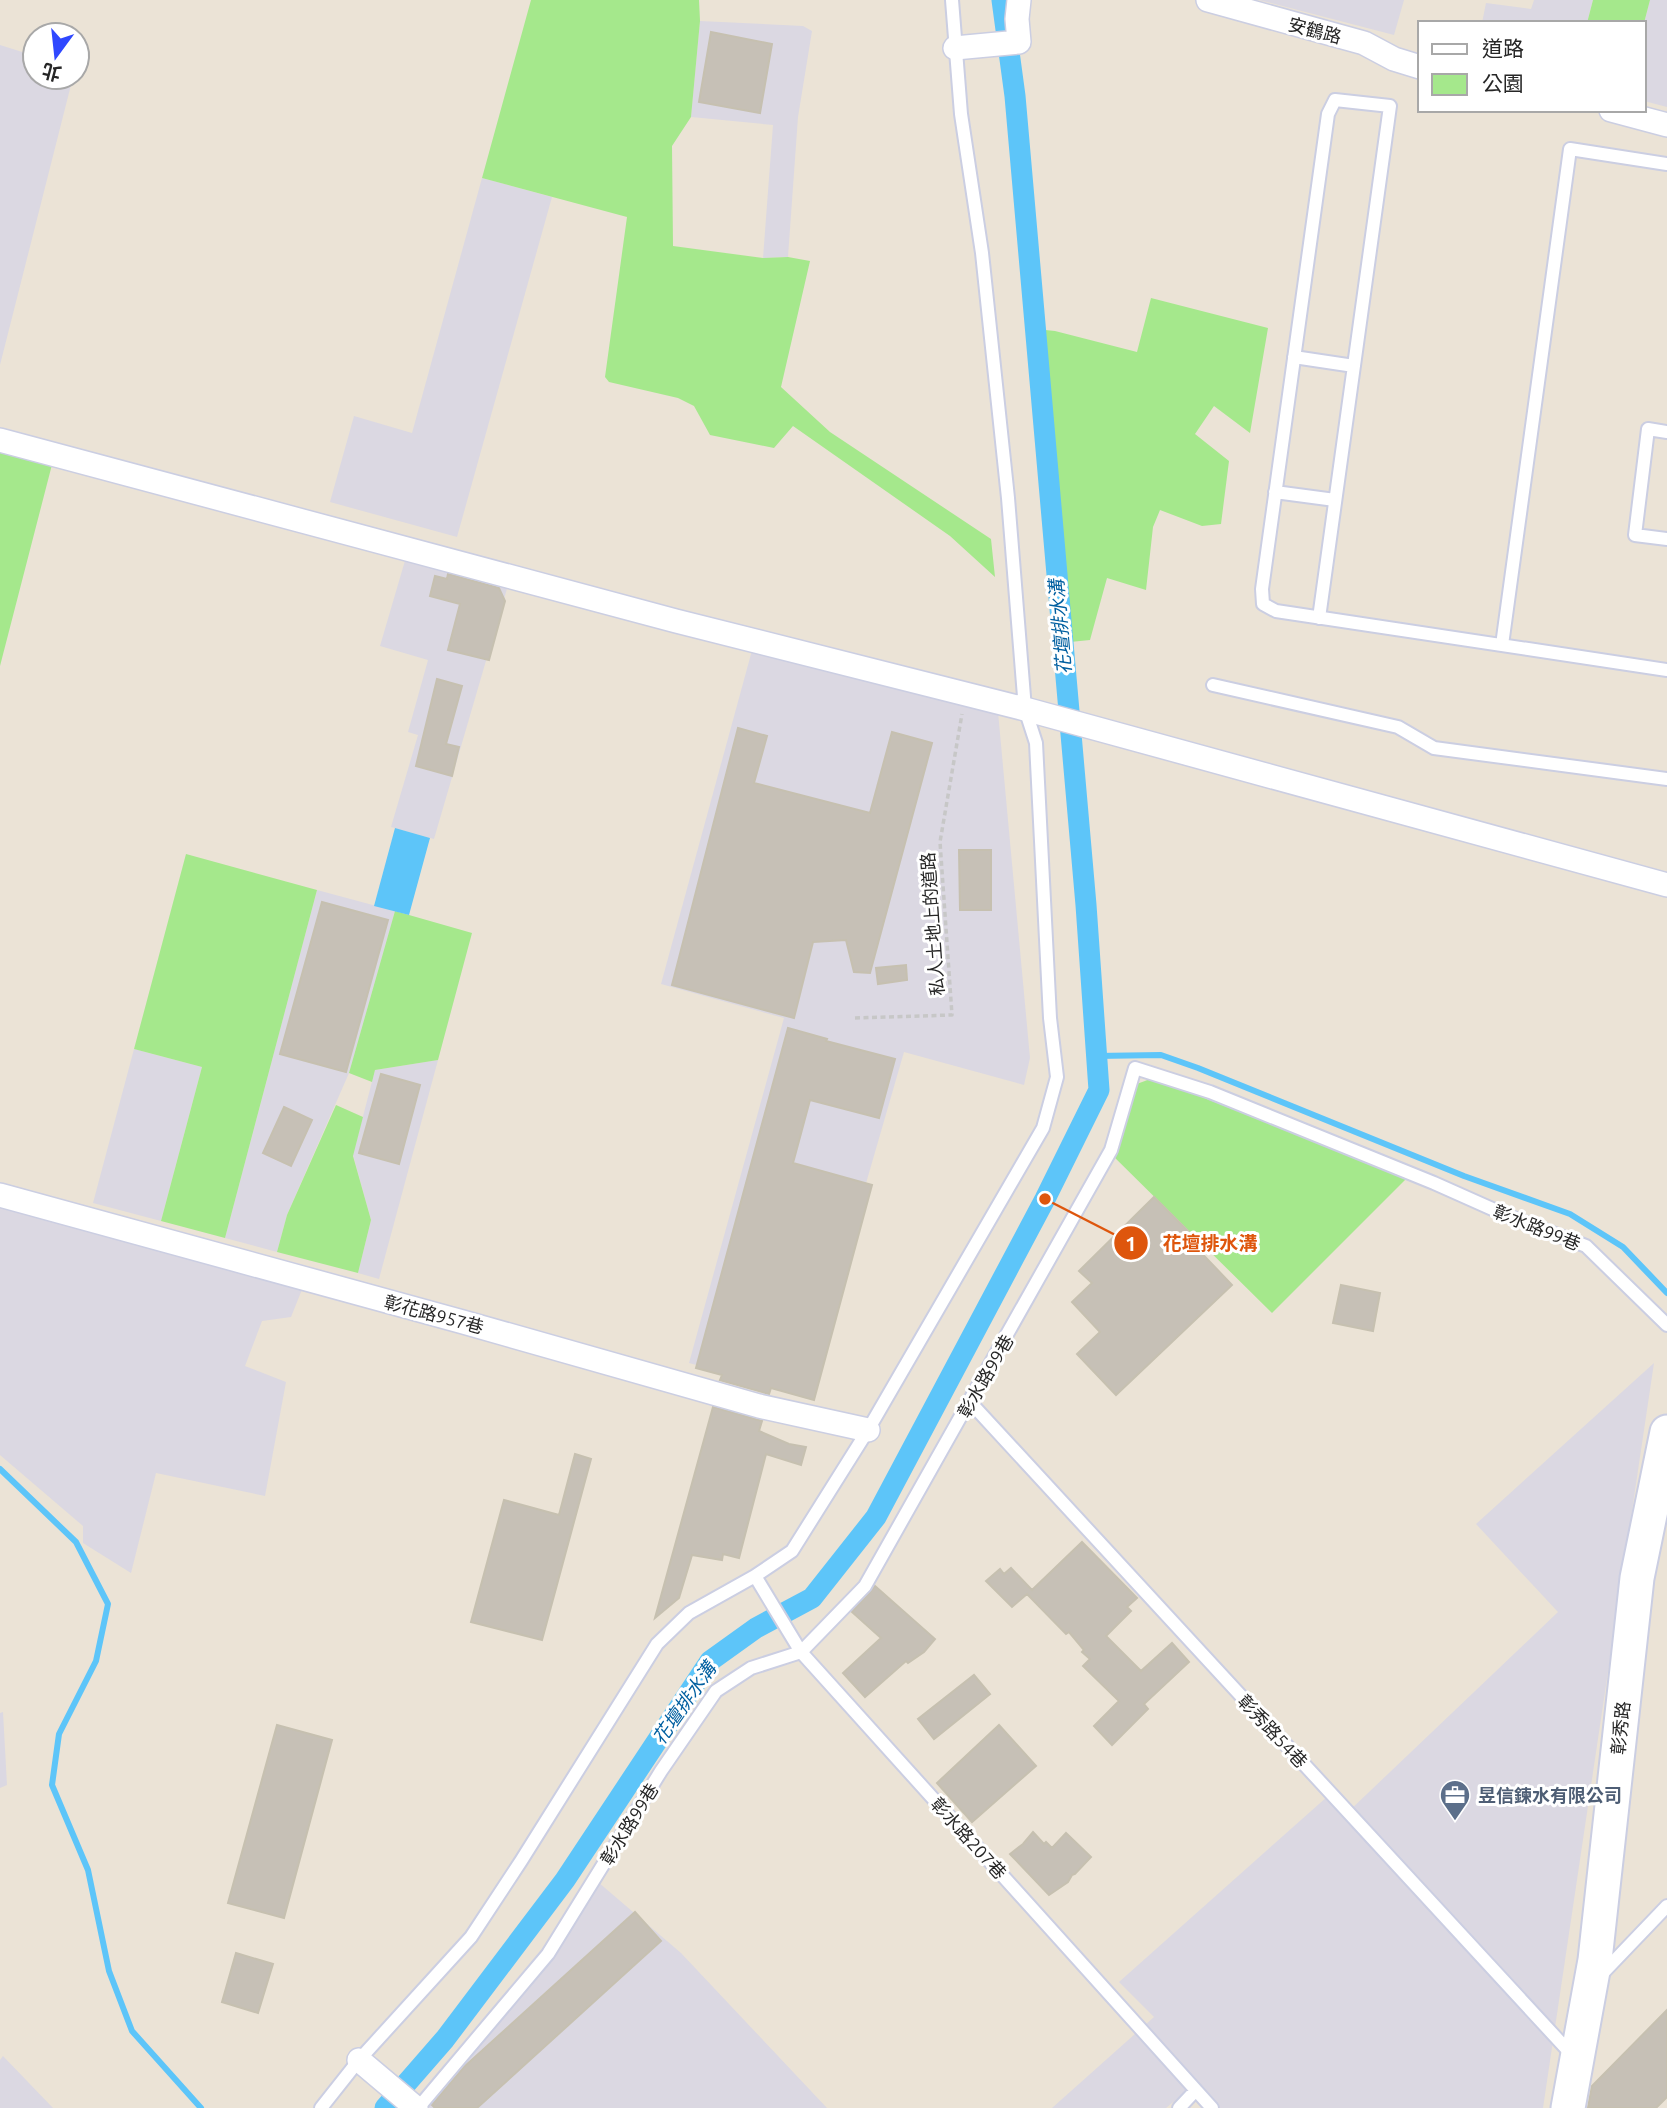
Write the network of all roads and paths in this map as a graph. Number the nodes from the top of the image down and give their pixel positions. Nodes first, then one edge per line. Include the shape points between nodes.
1 (952, 0) edge
2 (1018, 0) edge
3 (1208, 0) edge
4 (956, 48) junction
5 (1418, 66) edge
6 (1618, 112) edge
7 (1667, 125) edge
8 (1667, 164) edge
9 (1294, 357) junction
10 (1354, 366) junction
11 (1667, 432) edge
12 (0, 440) edge
13 (1275, 492) junction
14 (1335, 500) junction
15 (1667, 539) edge
16 (1319, 618) junction
17 (1502, 645) junction
18 (1667, 670) edge
19 (1213, 685) dead end
20 (965, 694) junction
21 (1025, 709) junction
22 (1667, 779) edge
23 (1667, 885) edge
24 (855, 1018) dead end
25 (0, 1195) edge
26 (1667, 1325) edge
27 (970, 1402) junction
28 (869, 1430) junction
29 (1667, 1432) edge
30 (755, 1576) junction
31 (802, 1652) junction
32 (1667, 1906) edge
33 (1590, 1988) junction
34 (1577, 2060) junction
35 (363, 2063) junction
36 (1196, 2090) junction
37 (321, 2108) edge
38 (417, 2108) edge
39 (1179, 2108) edge
40 (1212, 2108) edge
41 (1568, 2108) edge

1 - 4 lane
2 - 4 street via 1020,42
3 - 5 street, 安鶴路 via 1364,43
4 - 21 lane via 1007,484
6 - 7 street
8 - 17 lane via 1570,149
9 - 10 lane
9 - 10 lane via 1328,114 1335,100 1390,106
9 - 13 lane
10 - 14 lane
11 - 15 lane via 1648,429 1635,535
12 - 20 street
13 - 14 lane
13 - 16 lane via 1263,604 1276,611
14 - 16 lane
16 - 17 lane
17 - 18 lane
19 - 22 lane via 1398,727 1434,748
20 - 21 street
20 - 24 path, 私人土地上的道路 via 940,842 952,1015
21 - 23 street
21 - 28 lane via 1036,743 1057,1077 1042,1128
25 - 28 street, 彰花路957巷 via 759,1406
26 - 27 lane, 彰水路99巷 via 1586,1246 1210,1092 1135,1068 1111,1150
27 - 31 lane, 彰水路99巷 via 865,1586
27 - 34 lane, 彰秀路54巷
28 - 30 lane via 792,1551
29 - 33 street, 彰秀路 via 1637,1578
30 - 31 lane, 彰水路207巷
30 - 35 lane via 690,1613 657,1644 471,1937
31 - 36 lane, 彰水路207巷
31 - 38 lane, 彰水路99巷 via 751,1668 716,1691 548,1954
32 - 33 lane
33 - 34 street, 彰秀路
34 - 41 street, 彰秀路
35 - 37 lane
35 - 38 street
36 - 39 lane
36 - 40 lane, 彰水路207巷

